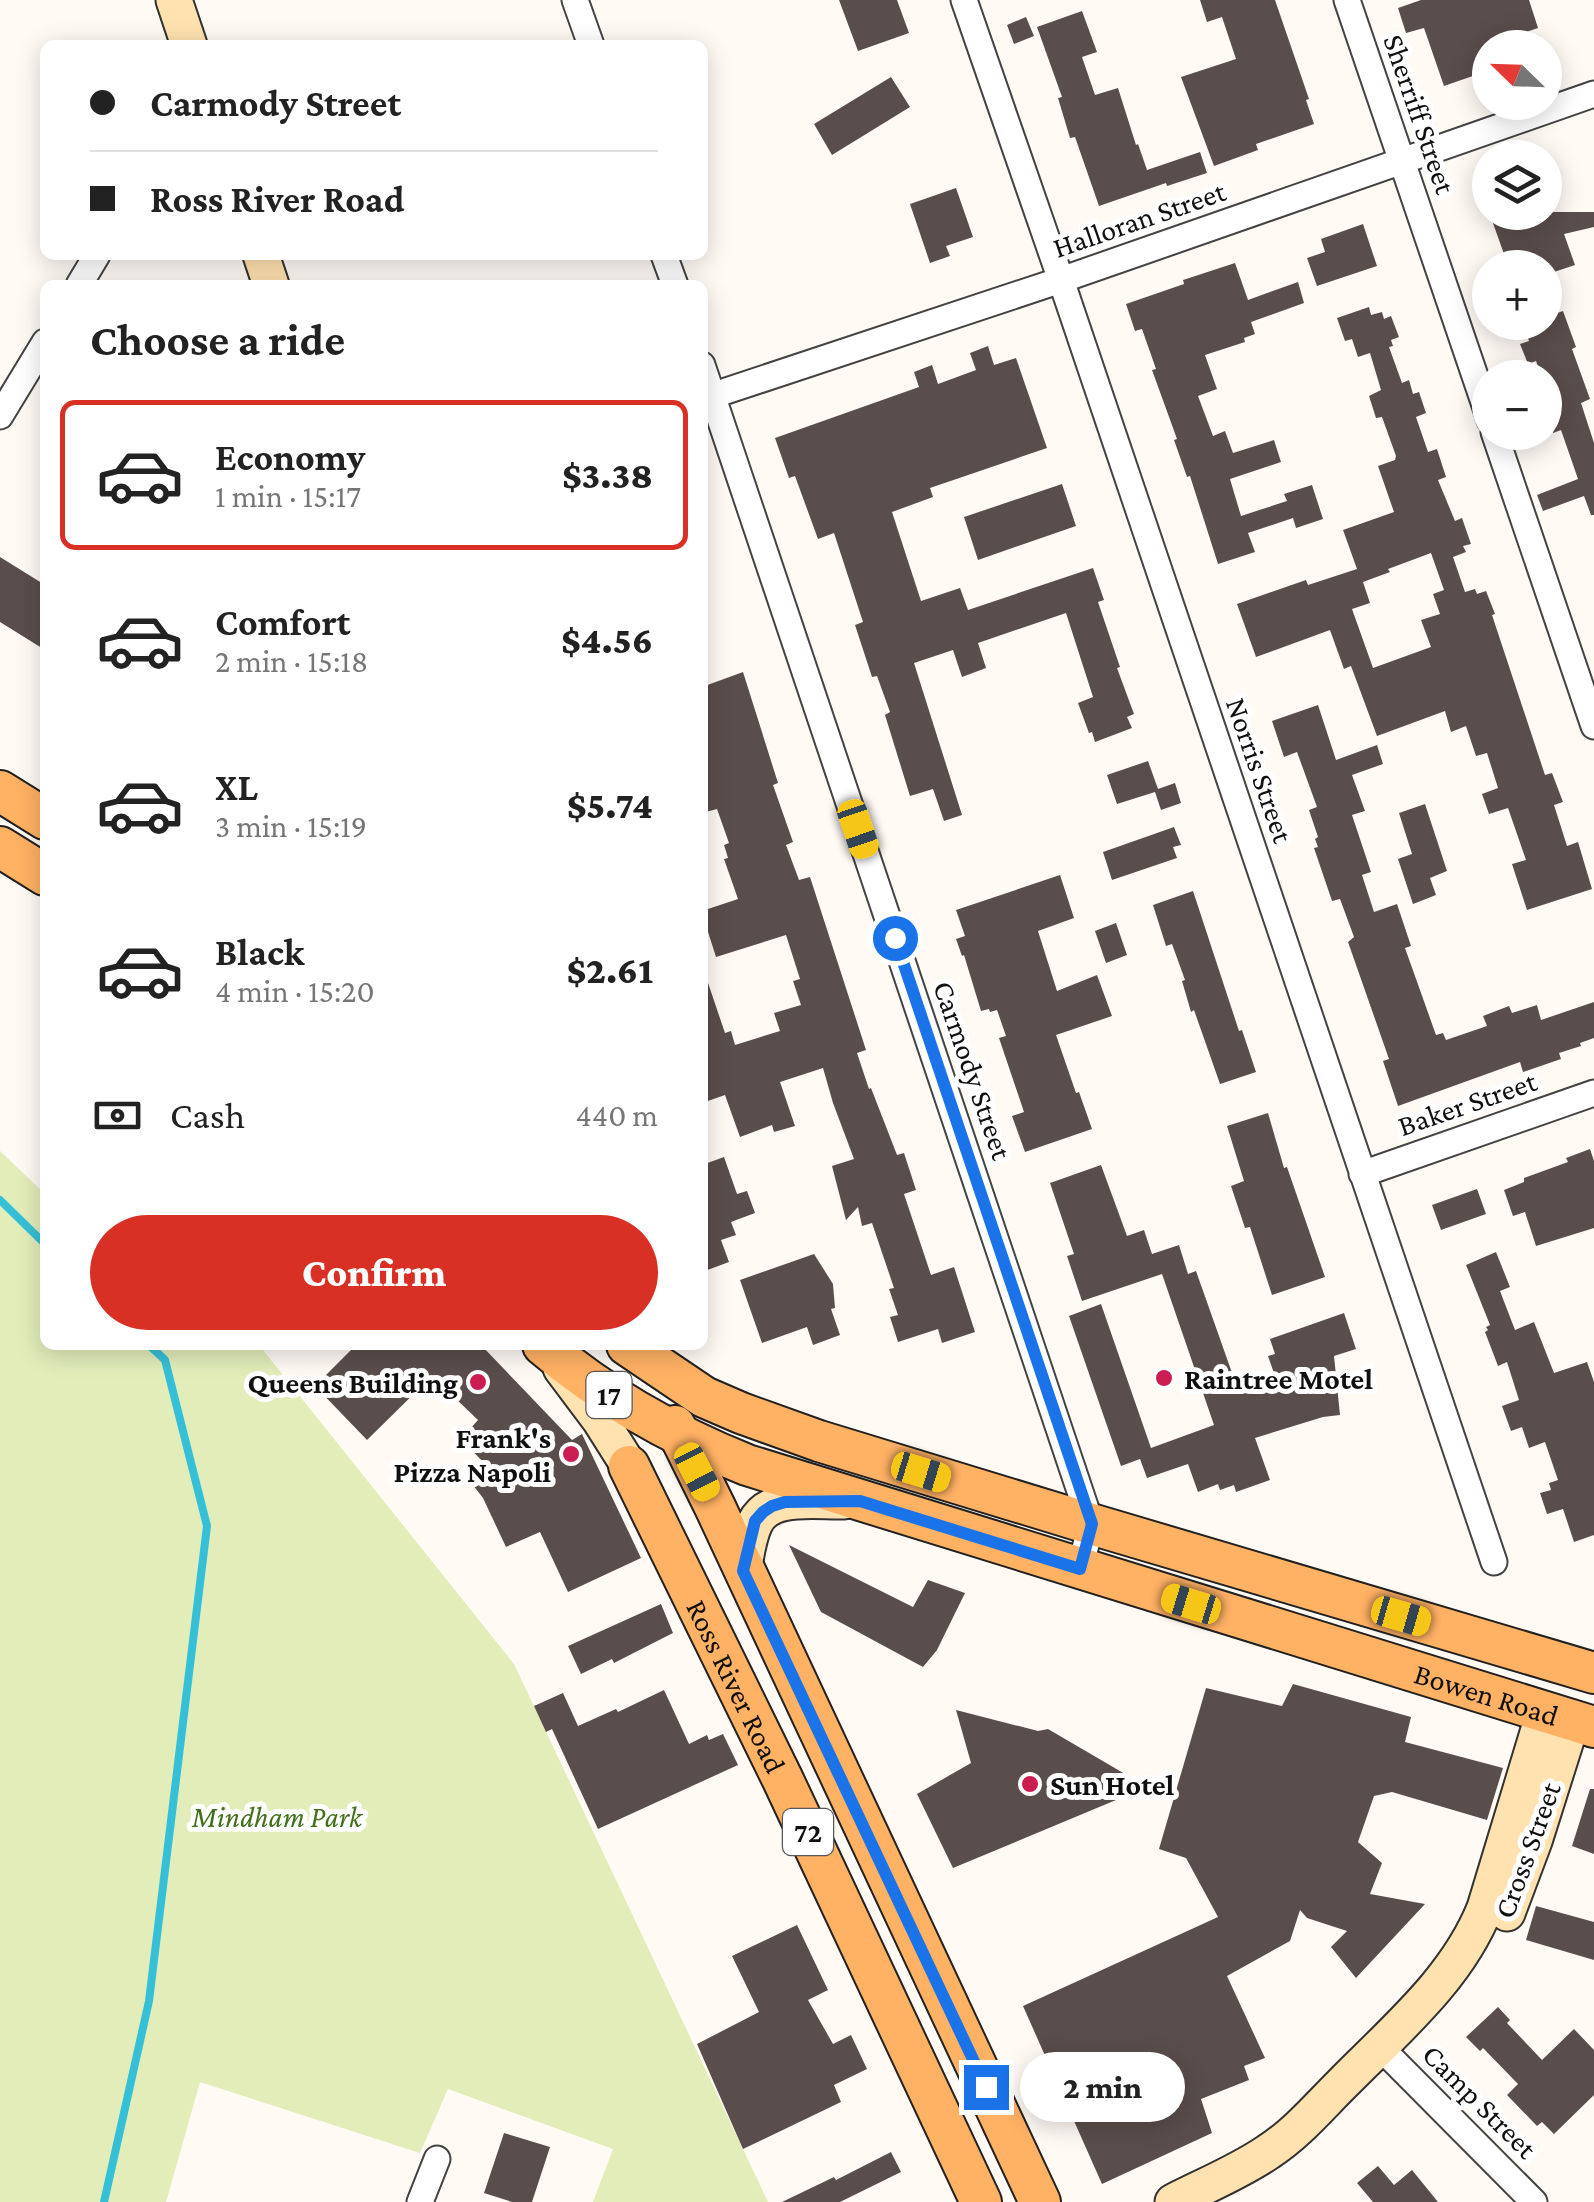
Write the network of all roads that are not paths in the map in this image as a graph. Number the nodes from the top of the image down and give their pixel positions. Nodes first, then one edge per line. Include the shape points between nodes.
1 (174, 0) edge
2 (575, 0) edge
3 (964, 0) edge
4 (1347, 0) edge
5 (187, 40) edge
6 (589, 40) edge
7 (1594, 94) edge
8 (1402, 162) junction
9 (1061, 280) junction
10 (40, 350) edge
11 (1472, 367) edge
12 (708, 397) edge
13 (0, 416) edge
14 (1500, 450) edge
15 (1594, 726) edge
16 (0, 792) edge
17 (40, 815) edge
18 (0, 847) edge
19 (40, 872) edge
20 (1594, 1093) edge
21 (1362, 1174) junction
22 (547, 1350) edge
23 (549, 1350) edge
24 (640, 1351) edge
25 (679, 1436) junction
26 (629, 1466) joint
27 (860, 1501) junction
28 (1092, 1524) junction
29 (1494, 1562) dead end
30 (1080, 1569) junction
31 (743, 1571) junction
32 (1580, 1669) edge
33 (1570, 1720) edge
34 (1379, 2046) junction
35 (436, 2159) dead end
36 (420, 2202) edge
37 (980, 2202) edge
38 (1040, 2202) edge
39 (1173, 2202) edge
40 (1534, 2202) edge

1 - 5 main road
2 - 6 street
3 - 9 street, Norris Street
4 - 8 street, Sherriff Street
7 - 8 street, Halloran Street
8 - 9 street, Halloran Street
8 - 11 street, Sherriff Street
9 - 12 street, Halloran Street
9 - 21 street, Norris Street
10 - 13 street
12 - 28 street, Carmody Street
14 - 15 street
16 - 17 main road
18 - 19 main road
20 - 21 street, Baker Street
21 - 29 street, Norris Street
22 - 26 main road, Ross River Road
23 - 25 main road, Bowen Road / 17
24 - 25 main road, Ross River Road
24 - 28 main road, Bowen Road / 17 via 704,1397 755,1418
25 - 27 main road, Bowen Road / 17
25 - 31 main road, Ross River Road / 72
26 - 37 main road, Ross River Road / 72
27 - 30 main road, Bowen Road / 17
27 - 31 main road via 772,1506 755,1521
28 - 30 street
28 - 32 main road, Bowen Road / 17
30 - 33 main road, Bowen Road / 17
31 - 38 main road, Ross River Road / 72
32 - 33 main road
33 - 34 main road, Cross Street via 1476,1930 1459,1959
34 - 39 main road, Cross Street via 1281,2143
34 - 40 street, Camp Street
35 - 36 street

